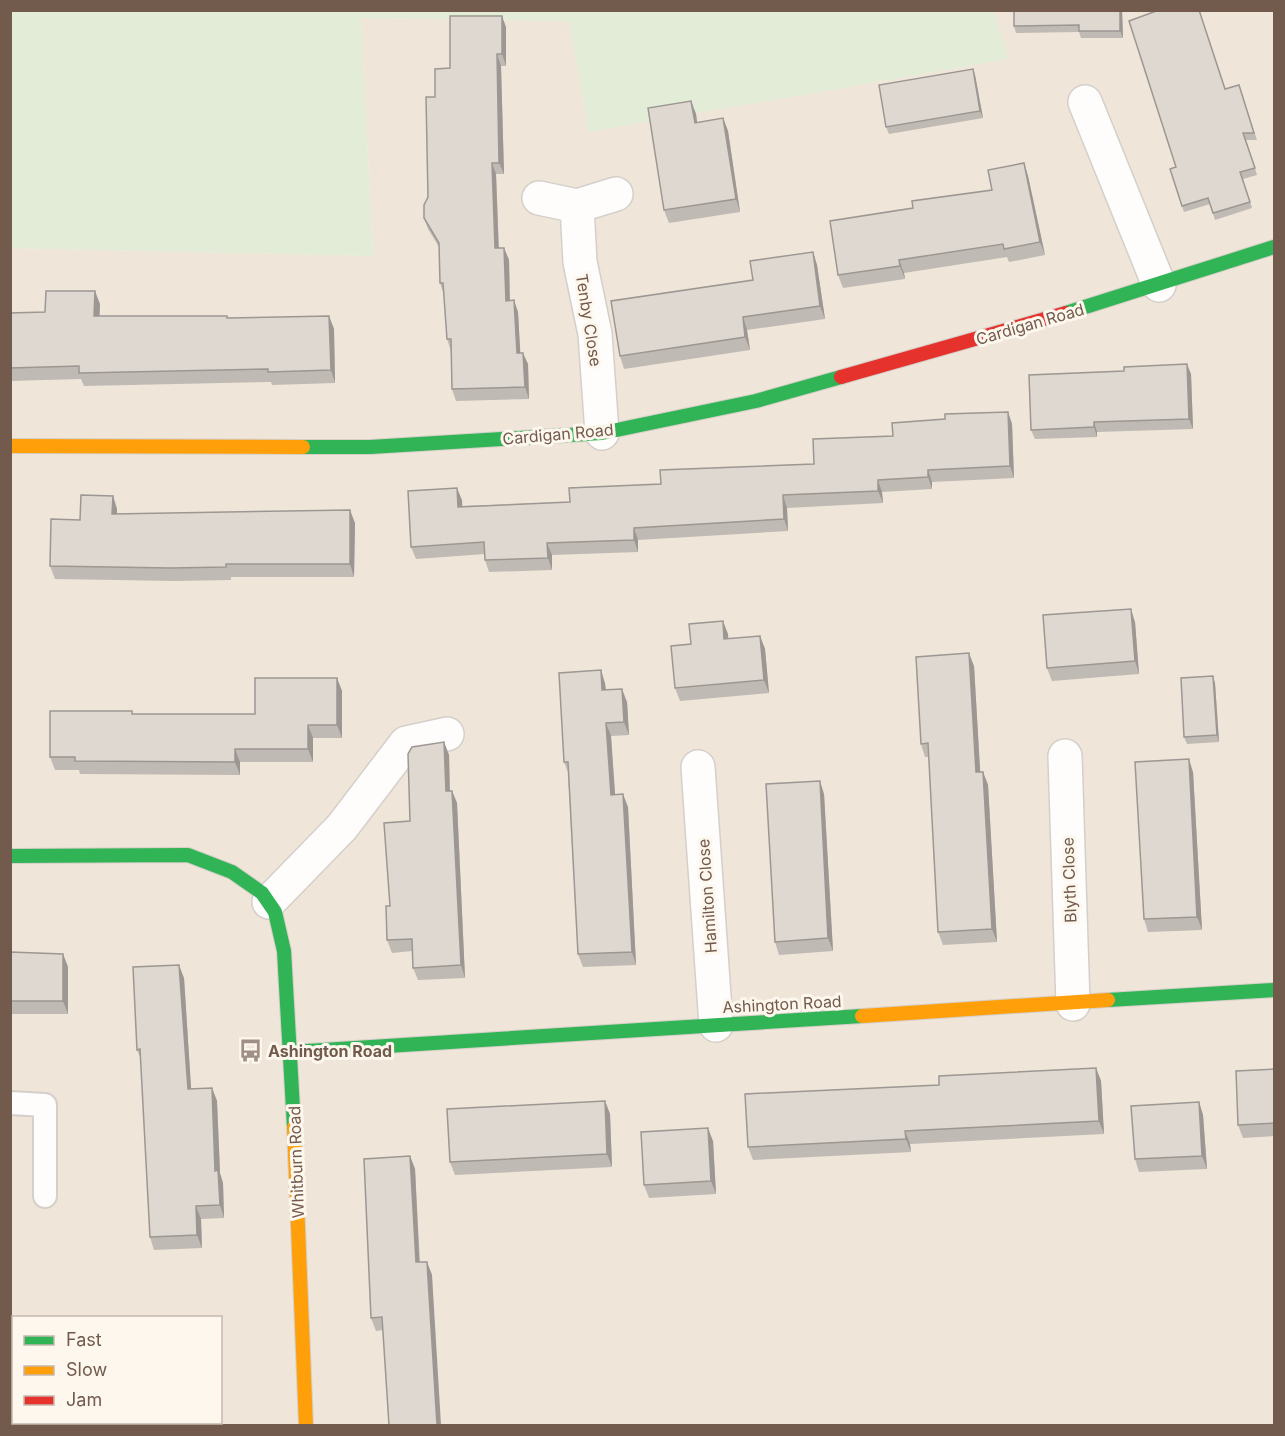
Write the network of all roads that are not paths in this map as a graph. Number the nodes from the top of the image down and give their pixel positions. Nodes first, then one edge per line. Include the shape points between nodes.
1 (1085, 102) dead end
2 (616, 194) dead end
3 (539, 198) dead end
4 (577, 206) junction
5 (1275, 247) edge
6 (1159, 285) junction
7 (602, 433) junction
8 (10, 446) edge
9 (447, 734) dead end
10 (1065, 756) dead end
11 (698, 768) dead end
12 (10, 856) edge
13 (269, 902) junction
14 (1275, 990) edge
15 (1073, 1004) junction
16 (716, 1025) junction
17 (291, 1052) junction
18 (10, 1103) edge
19 (45, 1196) dead end
20 (306, 1425) edge

1 - 6 street
2 - 4 street
3 - 4 street
4 - 7 street, Tenby Close via 580,262 595,334
5 - 6 street, Cardigan Road
6 - 7 street, Cardigan Road via 756,401
7 - 8 street, Cardigan Road via 370,447
9 - 13 street via 406,742 342,827
10 - 15 street, Blyth Close
11 - 16 street, Hamilton Close
12 - 13 street, Whitburn Road via 188,855 229,869
13 - 17 street, Whitburn Road via 284,949
14 - 15 street, Ashington Road
15 - 16 street, Ashington Road
16 - 17 street, Ashington Road
17 - 20 street, Whitburn Road
18 - 19 lane via 45,1105

